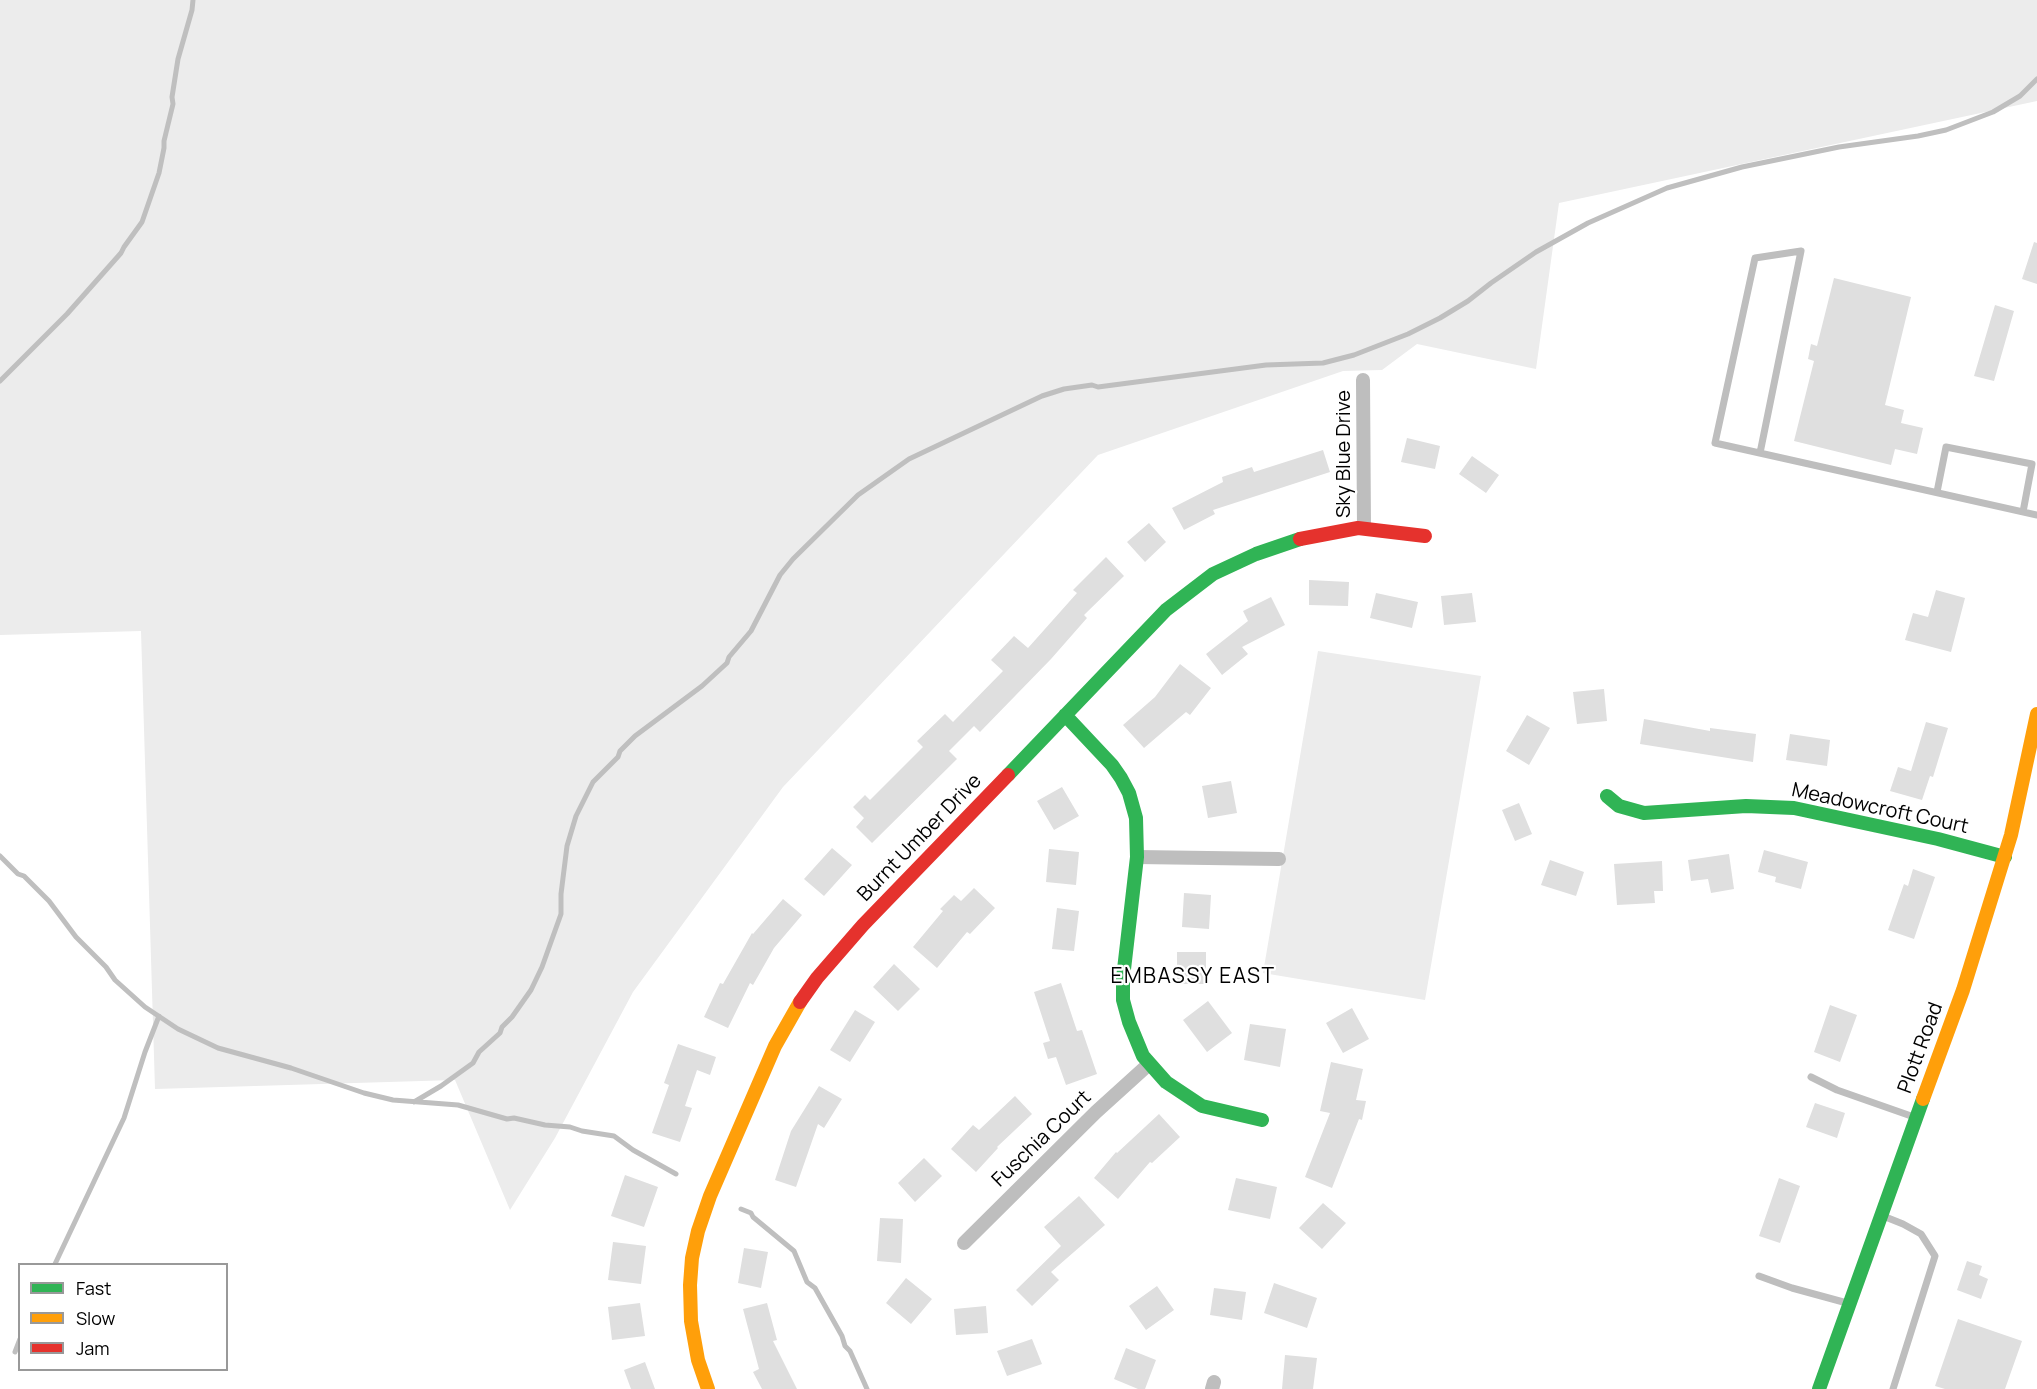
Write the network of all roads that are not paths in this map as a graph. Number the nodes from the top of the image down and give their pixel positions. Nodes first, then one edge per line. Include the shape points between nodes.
1 (1363, 380) dead end
2 (1760, 453) junction
3 (1937, 492) junction
4 (2023, 512) junction
5 (2037, 515) edge
6 (1364, 528) junction
7 (1425, 536) dead end
8 (2037, 714) edge
9 (1065, 715) junction
10 (1608, 796) dead end
11 (1137, 857) junction
12 (2005, 857) junction
13 (1279, 859) dead end
14 (1149, 1064) junction
15 (1811, 1077) dead end
16 (1917, 1118) junction
17 (1262, 1120) dead end
18 (1881, 1215) junction
19 (964, 1243) dead end
20 (1759, 1276) dead end
21 (1850, 1303) junction
22 (708, 1389) edge
23 (1819, 1389) edge
24 (1893, 1389) edge

1 - 6 street, Sky Blue Drive
2 - 2 lane via 1715,443 1755,258 1801,251
2 - 3 lane
3 - 4 lane
3 - 4 lane via 1946,447 2032,464
4 - 5 lane
6 - 7 street, Burnt Umber Drive
6 - 9 street, Burnt Umber Drive via 1285,542 1213,574 1166,610
8 - 12 street, Plott Road
9 - 11 street via 1112,765 1129,793 1137,818
9 - 22 street, Burnt Umber Drive via 863,925 793,1012 698,1231 692,1258 691,1321
10 - 12 street, Meadowcroft Court via 1619,806 1644,813 1746,806 1794,808
11 - 13 street
11 - 14 street via 1122,978 1123,1000 1134,1037
12 - 16 street, Plott Road
14 - 17 street via 1166,1082 1202,1106
14 - 19 street, Fuschia Court
15 - 16 lane
16 - 18 street, Plott Road
18 - 21 street, Plott Road
18 - 24 lane via 1921,1234 1935,1256
20 - 21 lane
21 - 23 street, Plott Road

